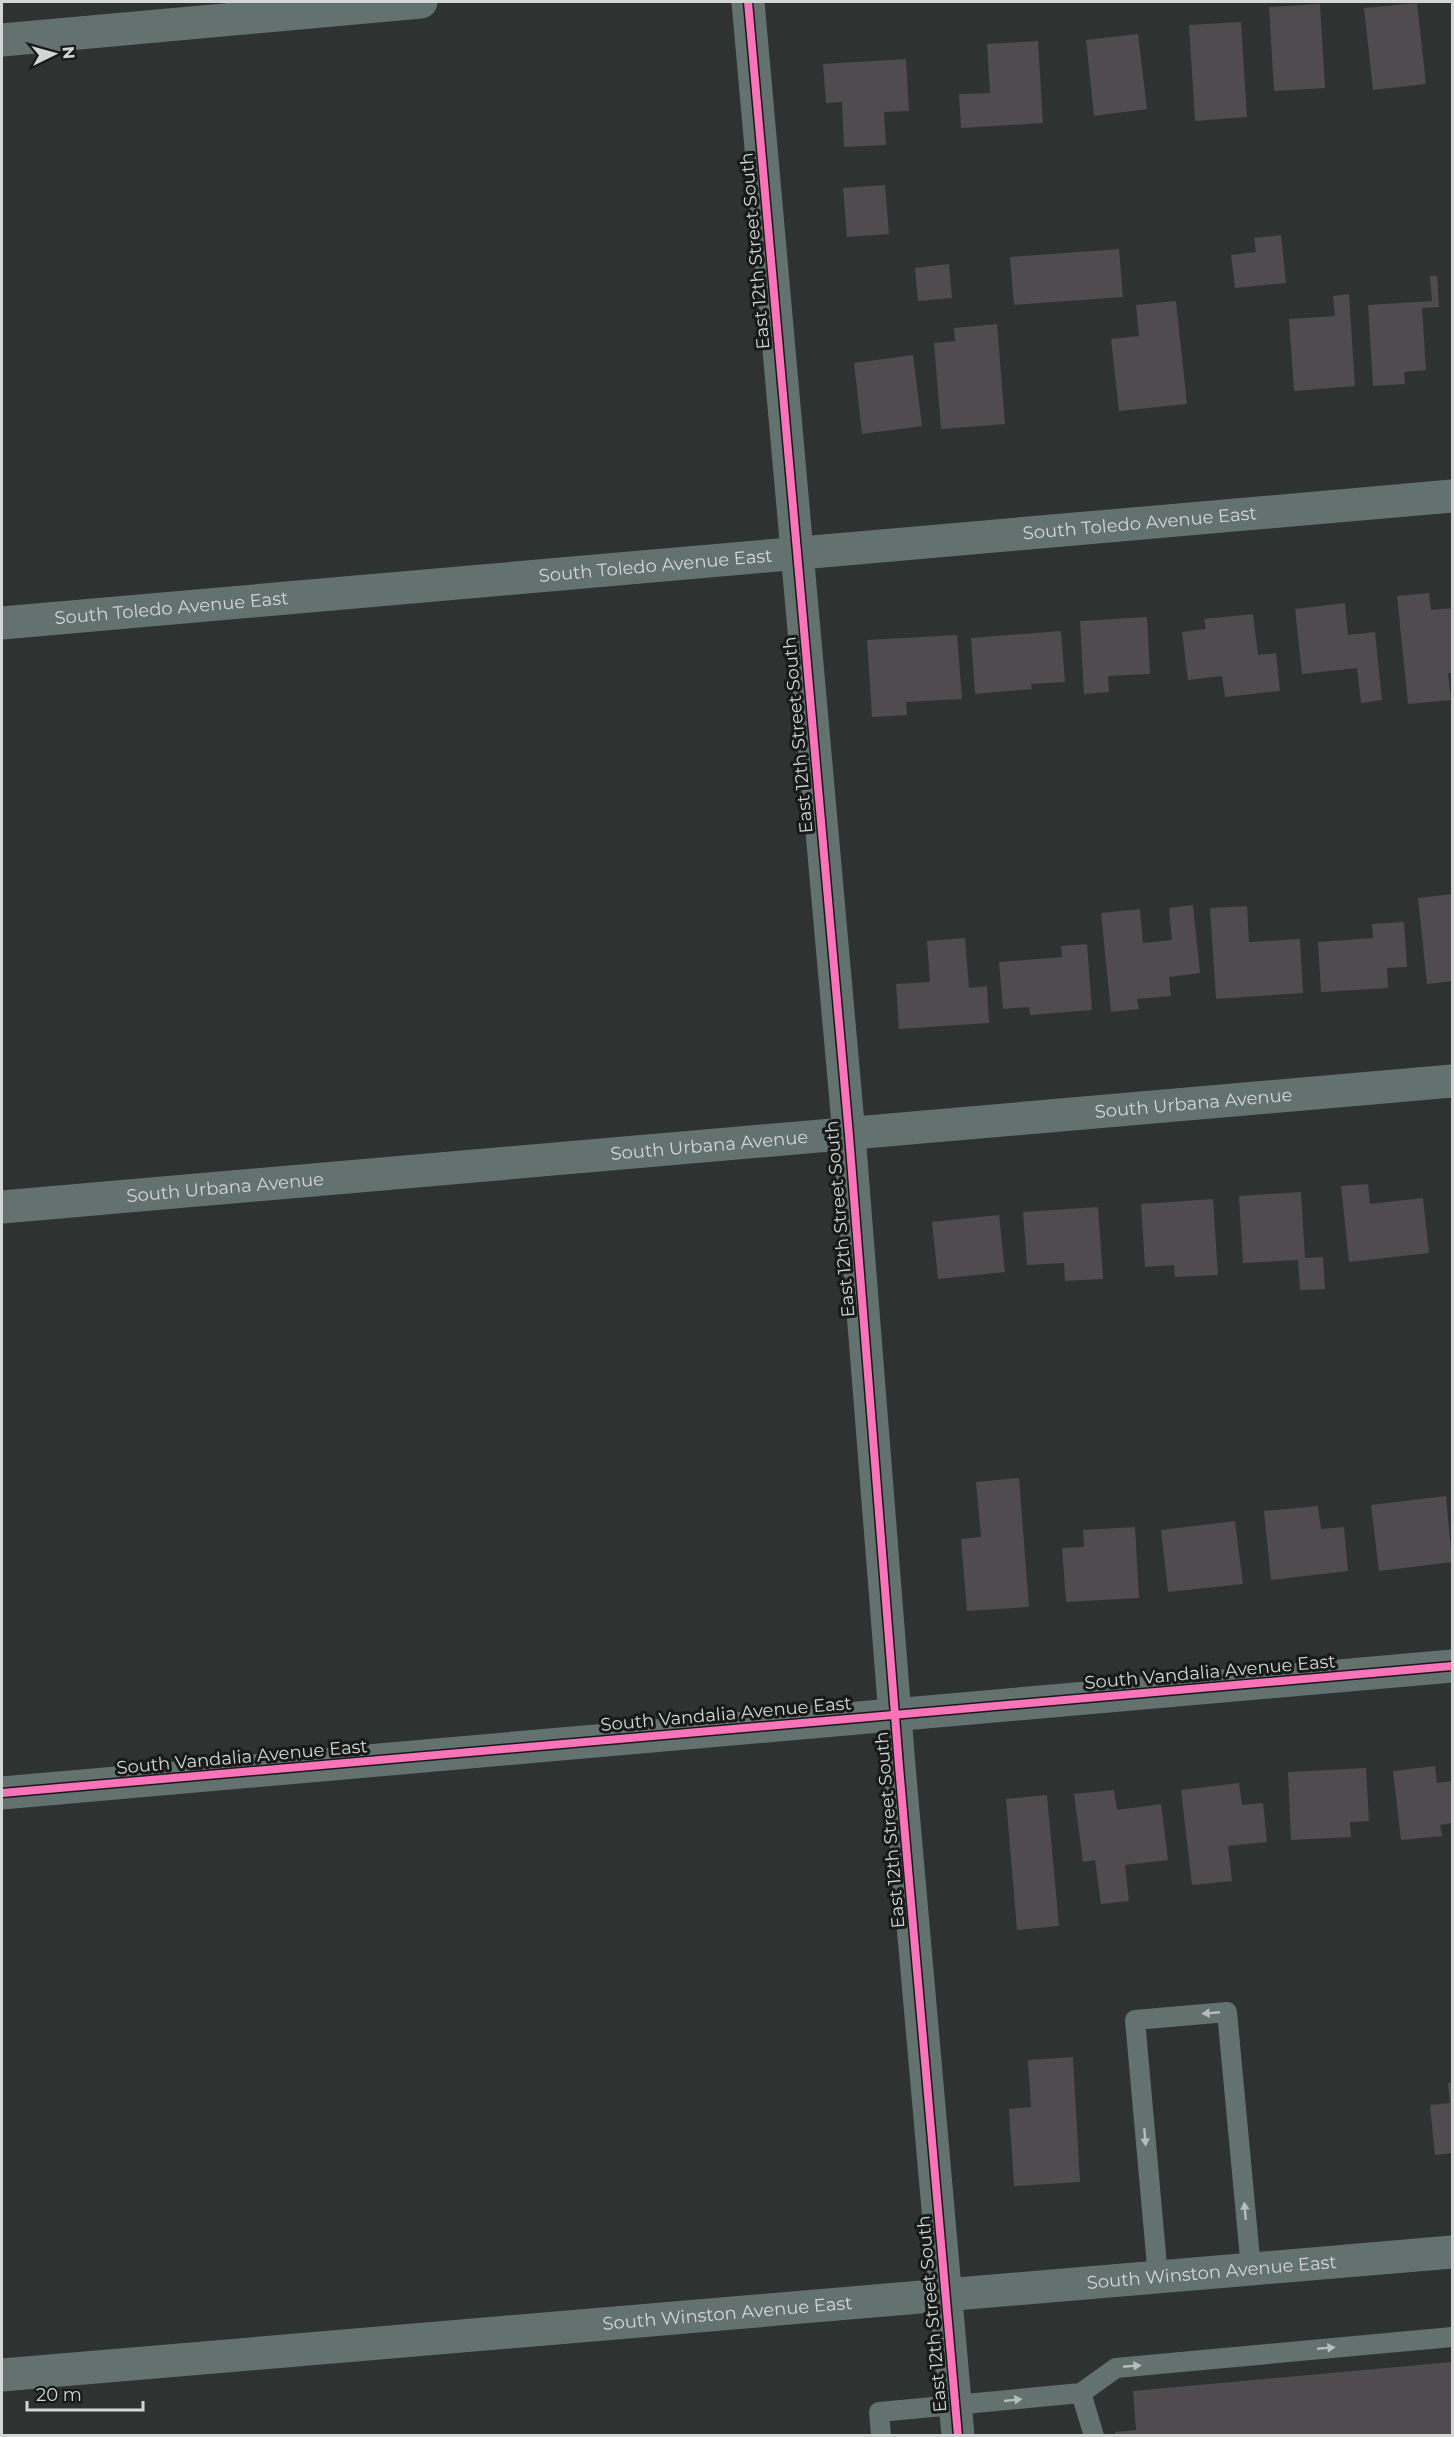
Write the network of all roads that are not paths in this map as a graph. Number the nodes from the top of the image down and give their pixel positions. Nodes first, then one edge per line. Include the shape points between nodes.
1 (421, 2) edge
2 (748, 2) edge
3 (2, 40) edge
4 (1452, 495) edge
5 (797, 554) junction
6 (2, 623) edge
7 (1452, 1081) edge
8 (849, 1135) junction
9 (2, 1207) edge
10 (1452, 1666) edge
11 (896, 1714) junction
12 (2, 1793) edge
13 (1452, 2252) edge
14 (1251, 2269) junction
15 (1158, 2277) junction
16 (946, 2296) junction
17 (1452, 2337) edge
18 (2, 2375) edge
19 (1081, 2393) junction
20 (956, 2421) edge
21 (880, 2436) edge
22 (1094, 2436) edge

1 - 3 street
2 - 5 street, East 12th Street South
4 - 5 street, South Toledo Avenue East
5 - 6 street, South Toledo Avenue East
5 - 8 street, East 12th Street South
7 - 8 street, South Urbana Avenue
8 - 9 street, South Urbana Avenue
8 - 11 street, East 12th Street South
10 - 11 street, South Vandalia Avenue East
11 - 12 street, South Vandalia Avenue East
11 - 16 street, East 12th Street South
13 - 14 street, South Winston Avenue East
14 - 15 street, South Winston Avenue East
14 -> 15 lane via 1227,2012 1135,2020
15 - 16 street, South Winston Avenue East
16 - 18 street, South Winston Avenue East
16 - 20 street, East 12th Street South
19 -> 17 lane via 1116,2368
20 -> 19 lane
19 - 22 lane
20 - 21 lane via 879,2412

